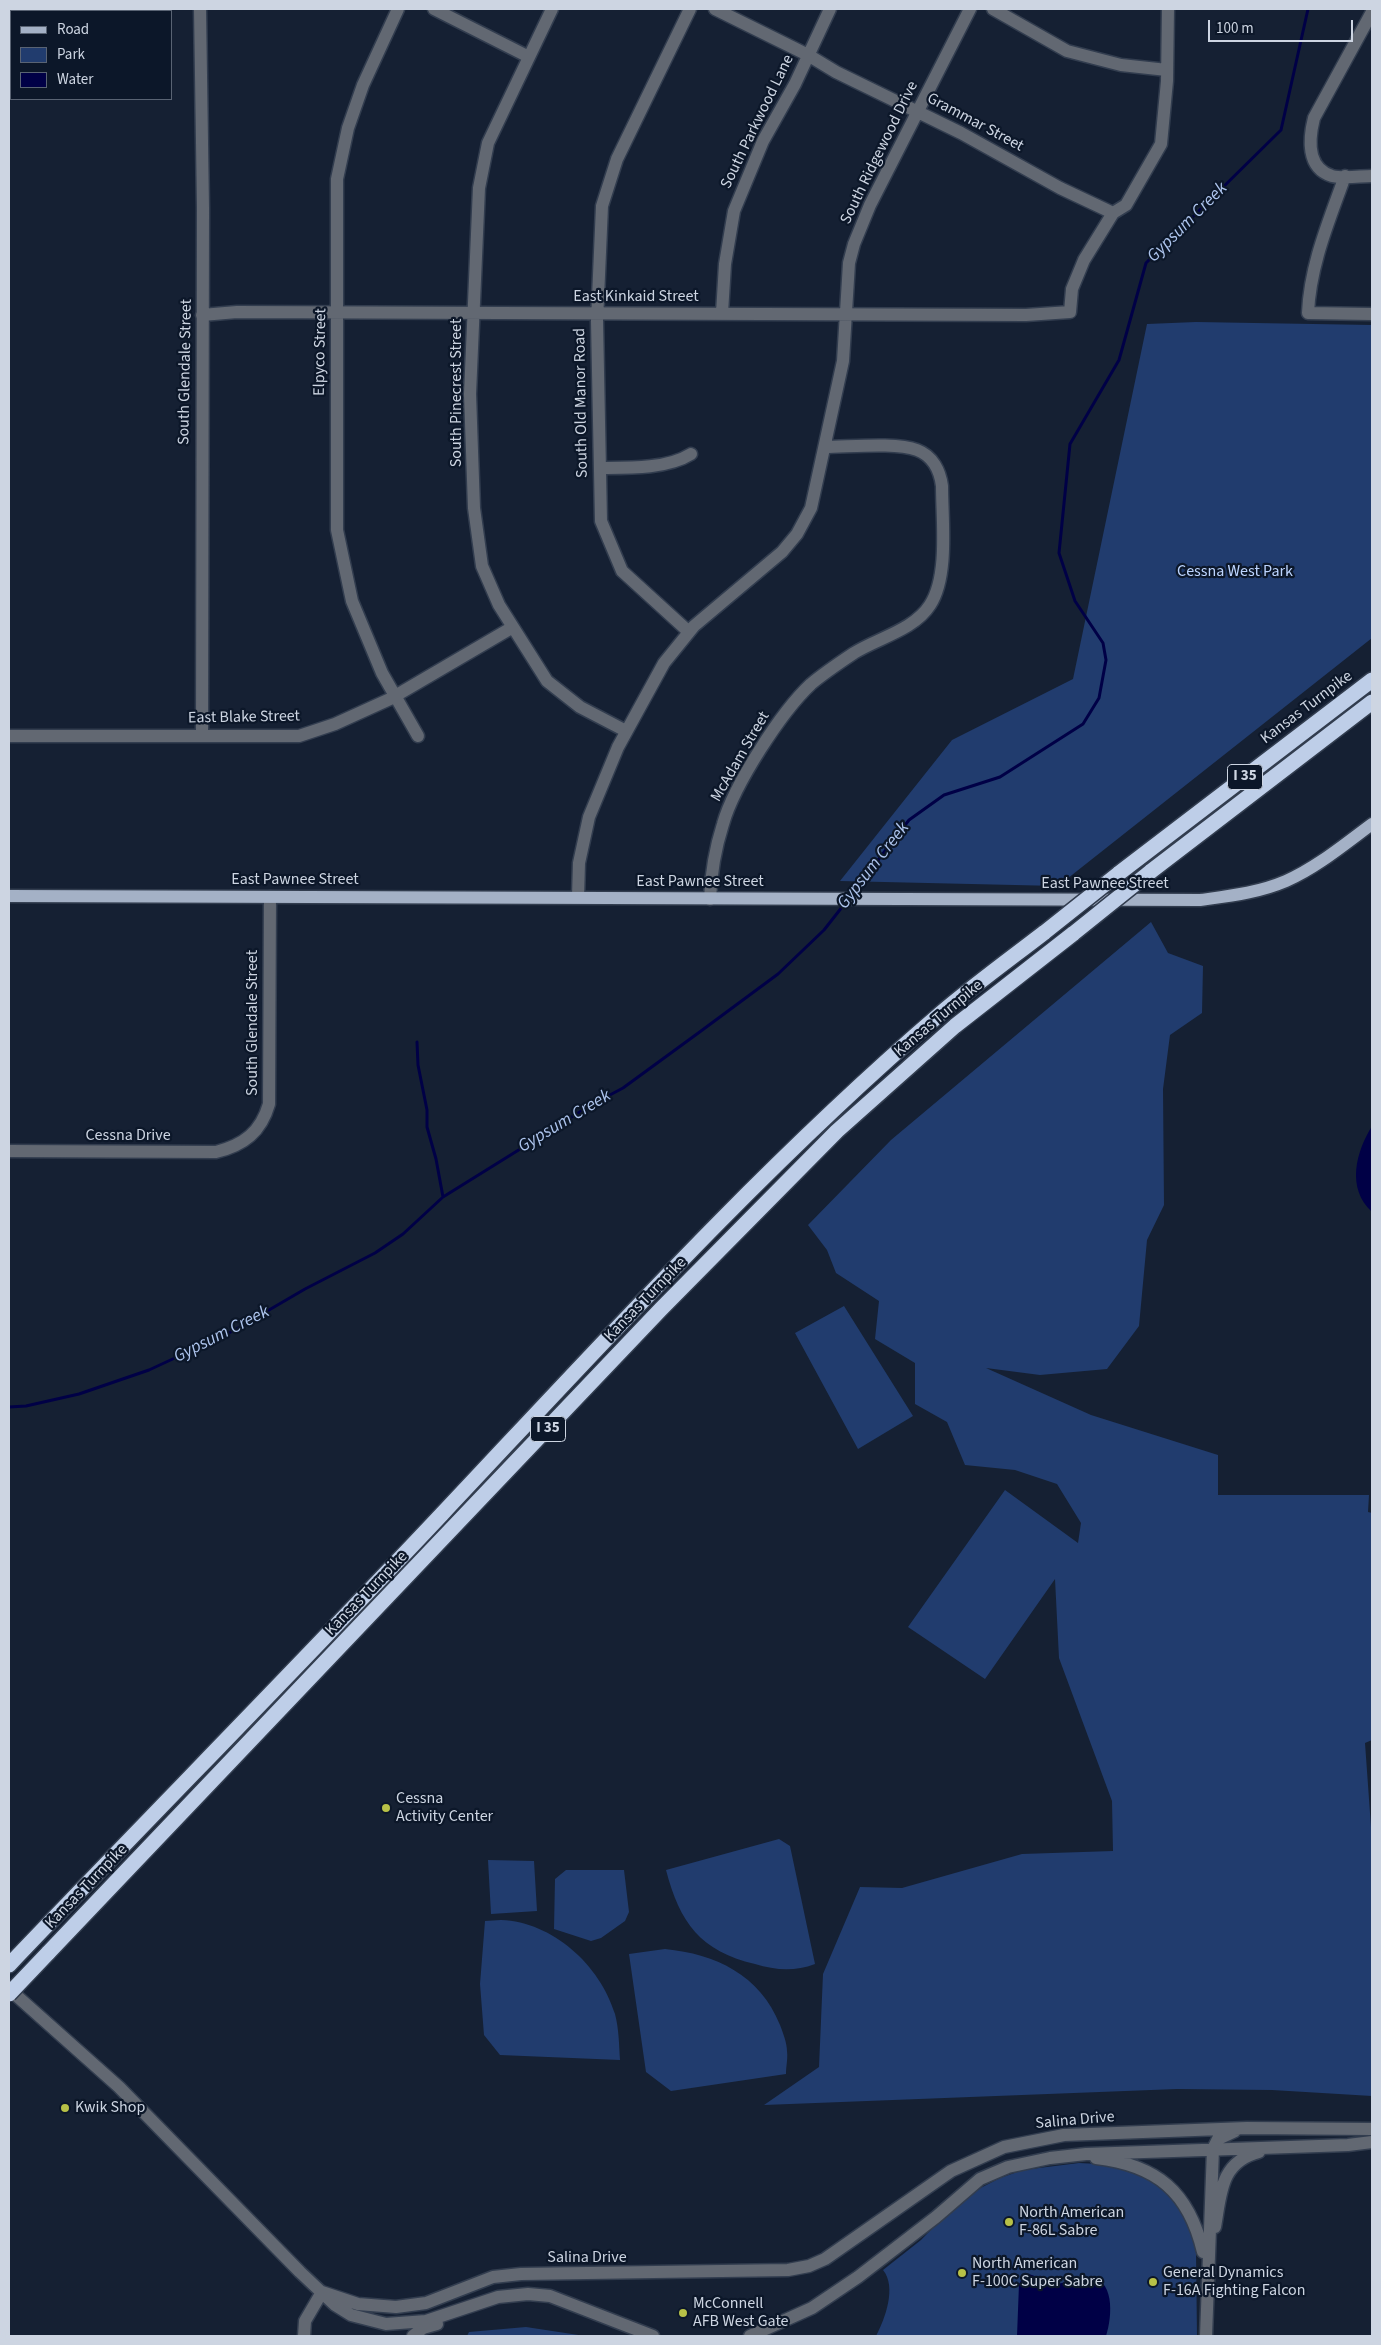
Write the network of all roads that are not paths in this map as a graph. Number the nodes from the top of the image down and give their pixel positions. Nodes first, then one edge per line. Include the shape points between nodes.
1 (200, 9) edge
2 (398, 9) edge
3 (434, 9) edge
4 (552, 9) edge
5 (690, 9) edge
6 (715, 9) edge
7 (830, 9) edge
8 (970, 9) edge
9 (993, 9) edge
10 (1168, 9) edge
11 (1372, 12) edge
12 (808, 55) junction
13 (529, 57) junction
14 (1167, 70) junction
15 (919, 112) junction
16 (1345, 176) junction
17 (1372, 176) edge
18 (1113, 213) junction
19 (597, 312) junction
20 (337, 313) junction
21 (722, 313) junction
22 (202, 314) junction
23 (473, 314) junction
24 (844, 314) junction
25 (1372, 314) edge
26 (825, 448) junction
27 (691, 454) dead end
28 (600, 468) junction
29 (513, 627) junction
30 (689, 632) junction
31 (1372, 680) edge
32 (396, 696) junction
33 (1372, 702) edge
34 (626, 731) junction
35 (202, 735) junction
36 (9, 736) edge
37 (418, 736) dead end
38 (1372, 824) edge
39 (9, 896) edge
40 (270, 897) junction
41 (578, 898) junction
42 (710, 899) junction
43 (244, 1141) joint
44 (9, 1151) edge
45 (9, 1965) edge
46 (9, 1989) edge
47 (9, 1994) edge
48 (1246, 2128) junction
49 (1372, 2129) edge
50 (1175, 2131) junction
51 (1372, 2142) edge
52 (1281, 2147) junction
53 (1213, 2149) junction
54 (1071, 2155) junction
55 (1206, 2269) junction
56 (322, 2292) junction
57 (358, 2304) junction
58 (404, 2306) junction
59 (459, 2310) junction
60 (387, 2330) edge
61 (304, 2336) edge
62 (413, 2336) edge
63 (653, 2336) edge
64 (750, 2336) edge
65 (1206, 2336) edge

1 - 22 street, South Glendale Street
2 - 20 street, Elpyco Street via 363,85 348,128 338,179
3 - 13 street
4 - 13 street, South Pinecrest Street
5 - 19 street, South Old Manor Road via 617,159 602,206
6 - 12 street, Grammar Street
7 - 12 street, South Parkwood Lane
8 - 15 street, South Ridgewood Drive
9 - 14 street via 1067,51 1121,66
10 - 14 street
11 - 16 street via 1314,118 1310,134 1310,152 1315,162 1332,176
12 - 15 street, Grammar Street
12 - 21 street, South Parkwood Lane via 763,141 734,211 725,264
13 - 23 street, South Pinecrest Street via 488,143 479,188
14 - 18 street via 1161,144 1126,205
15 - 18 street, Grammar Street
15 - 24 street, South Ridgewood Drive via 870,205 854,244
16 - 17 street
16 - 25 street via 1309,286 1308,313
18 - 24 street, East Kinkaid Street via 1084,260 1072,289 1070,312 1026,315
19 - 21 street, East Kinkaid Street
19 - 23 street, East Kinkaid Street
19 - 28 street, South Old Manor Road
20 - 22 street, East Kinkaid Street
20 - 23 street, East Kinkaid Street
20 - 32 street, Elpyco Street via 337,530 352,601 382,673
21 - 24 street, East Kinkaid Street
22 - 35 street, South Glendale Street
23 - 29 street, South Pinecrest Street via 470,394 474,508 482,566 498,605
24 - 26 street, South Ridgewood Drive via 842,361
26 - 30 street, South Ridgewood Drive via 811,508 797,534 782,552
26 - 42 street, McAdam Street via 903,447 918,450 931,459 941,472 942,486 941,572 937,590 930,606 917,620 833,667 790,706 763,746 723,823 712,868
27 - 28 street via 679,461
28 - 30 street, South Old Manor Road via 601,521 622,571
29 - 32 street, East Blake Street
29 - 34 street, South Pinecrest Street via 547,681 580,708
30 - 34 street, South Ridgewood Drive via 664,663
31 - 45 highway, Kansas Turnpike / I 35, bridge via 943,1011 863,1082 785,1157 602,1345 342,1621
32 - 35 street, East Blake Street via 335,724 299,736
32 - 37 street, Elpyco Street
33 - 47 highway, Kansas Turnpike / I 35, bridge via 955,1026 837,1131 662,1308
34 - 41 street, South Ridgewood Drive via 589,817 580,862
35 - 36 street, East Blake Street
38 - 42 main road, East Pawnee Street via 1285,881 1221,897 1160,901
39 - 40 main road, East Pawnee Street
40 - 41 main road, East Pawnee Street
40 - 43 street, South Glendale Street via 269,1104 255,1132
41 - 42 main road, East Pawnee Street
43 - 44 street, Cessna Drive via 216,1152
46 - 56 street via 132,2099
48 - 49 street, Salina Drive
48 - 50 street, Salina Drive
48 - 53 street via 1218,2139
50 - 53 street, Salina Drive via 1205,2142
50 - 58 street, Salina Drive via 1064,2135 1004,2147 951,2172 825,2259 809,2266 763,2272 521,2274 493,2277 426,2303
51 - 52 street, Salina Drive
52 - 53 street, Salina Drive
52 - 55 street, Salina Drive via 1244,2156 1231,2168 1224,2183
53 - 54 street, Salina Drive
53 - 55 street
54 - 55 street via 1129,2165 1165,2183 1192,2216 1199,2232
54 - 64 street, Salina Drive via 1008,2167 980,2179 858,2277 812,2308
55 - 65 street
56 - 57 street, Salina Drive
56 - 60 street via 351,2315
56 - 61 street via 305,2321
57 - 58 street, Salina Drive
57 - 60 street via 374,2313
58 - 60 street via 394,2313
59 - 60 street
59 - 62 street
59 - 63 street via 498,2296 550,2296

